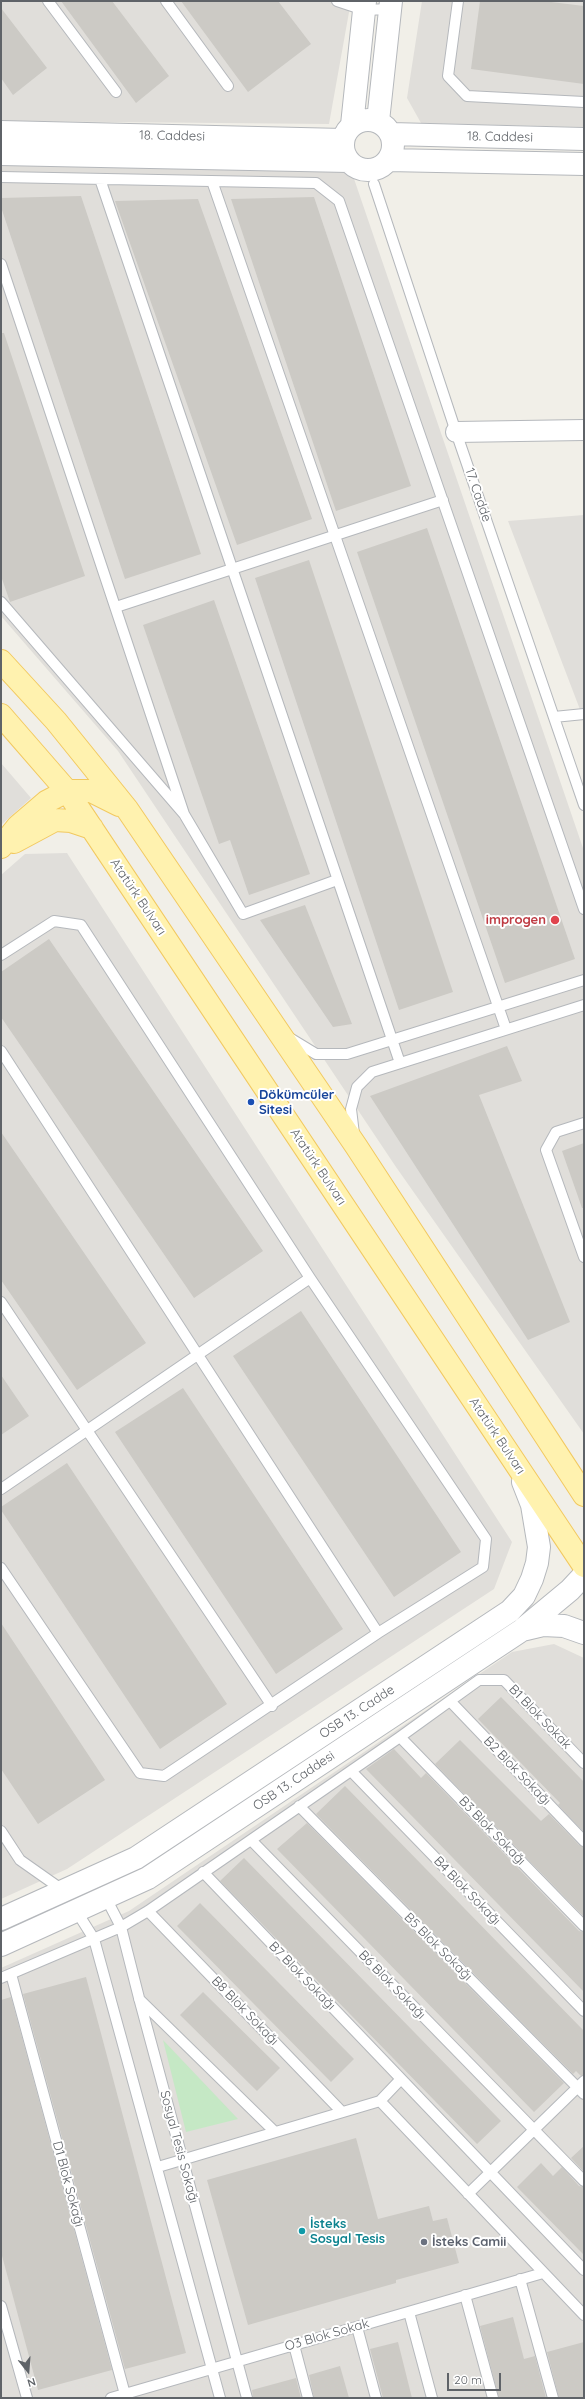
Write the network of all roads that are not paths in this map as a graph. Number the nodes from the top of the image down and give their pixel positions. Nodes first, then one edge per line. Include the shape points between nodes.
1 (48, 1) edge
2 (166, 1) edge
3 (337, 1) edge
4 (458, 1) edge
5 (390, 5) edge
6 (364, 6) edge
7 (228, 86) dead end
8 (116, 92) dead end
9 (584, 102) edge
10 (385, 128) junction
11 (1, 132) edge
12 (348, 133) junction
13 (584, 139) edge
14 (1, 154) edge
15 (386, 162) junction
16 (584, 164) edge
17 (361, 171) junction
18 (1, 177) edge
19 (100, 179) junction
20 (212, 181) junction
21 (1, 264) edge
22 (584, 430) edge
23 (456, 432) junction
24 (443, 500) junction
25 (335, 535) junction
26 (232, 569) junction
27 (1, 602) edge
28 (116, 607) junction
29 (1, 661) edge
30 (584, 714) edge
31 (1, 715) edge
32 (554, 717) junction
33 (67, 791) junction
34 (584, 805) edge
35 (127, 810) junction
36 (184, 814) junction
37 (92, 828) junction
38 (1, 848) edge
39 (337, 880) junction
40 (584, 909) edge
41 (1, 956) edge
42 (584, 980) edge
43 (584, 1005) edge
44 (498, 1006) junction
45 (506, 1029) junction
46 (279, 1032) junction
47 (392, 1040) junction
48 (1, 1051) edge
49 (400, 1063) junction
50 (584, 1122) edge
51 (356, 1146) junction
52 (584, 1257) edge
53 (310, 1278) junction
54 (1, 1302) edge
55 (198, 1356) junction
56 (86, 1432) junction
57 (515, 1462) junction
58 (1, 1489) edge
59 (584, 1495) edge
60 (584, 1566) edge
61 (1, 1568) edge
62 (584, 1575) edge
63 (522, 1630) junction
64 (378, 1633) junction
65 (584, 1633) edge
66 (450, 1701) junction
67 (272, 1706) junction
68 (400, 1737) junction
69 (584, 1763) edge
70 (351, 1771) junction
71 (299, 1806) junction
72 (1, 1831) edge
73 (250, 1840) junction
74 (584, 1841) edge
75 (203, 1872) junction
76 (92, 1878) junction
77 (64, 1891) junction
78 (106, 1898) junction
79 (148, 1911) junction
80 (77, 1912) junction
81 (1, 1919) edge
82 (121, 1926) junction
83 (584, 1926) edge
84 (94, 1939) junction
85 (1, 1945) edge
86 (6, 1976) edge
87 (139, 1998) junction
88 (584, 2011) edge
89 (401, 2080) junction
90 (582, 2088) edge
91 (380, 2101) junction
92 (342, 2112) junction
93 (534, 2130) junction
94 (275, 2132) junction
95 (182, 2160) junction
96 (158, 2167) junction
97 (490, 2172) junction
98 (584, 2181) edge
99 (468, 2194) junction
100 (584, 2270) edge
101 (543, 2272) junction
102 (520, 2279) junction
103 (464, 2295) junction
104 (1, 2306) edge
105 (409, 2312) junction
106 (584, 2315) edge
107 (357, 2326) junction
108 (294, 2345) junction
109 (237, 2361) junction
110 (212, 2369) junction
111 (126, 2396) edge
112 (27, 2398) edge
113 (111, 2398) edge
114 (220, 2398) edge
115 (247, 2398) edge
116 (308, 2398) edge
117 (376, 2398) edge
118 (432, 2398) edge
119 (494, 2398) edge
120 (553, 2398) edge

1 - 8 lane
2 - 7 lane
3 - 6 lane
4 - 9 lane via 448,76 467,96
5 - 6 lane
5 - 10 street
6 - 12 street
10 - 12 street via 364,120
10 - 13 street, 18. Caddesi
10 - 15 street via 393,148
11 - 12 street, 18. Caddesi
12 - 17 street via 343,148
14 - 17 street
15 - 16 street
15 - 17 street
17 - 23 lane, 17. Cadde
18 - 19 lane
19 - 20 lane
19 - 26 lane
20 - 24 lane via 316,183 339,201
20 - 25 lane
21 - 28 lane
22 - 23 street
23 - 32 lane, 17. Cadde
24 - 25 lane
24 - 40 lane
25 - 26 lane
25 - 44 lane
26 - 28 lane
26 - 39 lane
27 - 36 lane
28 - 36 lane
29 - 35 main road via 56,721
30 - 32 lane
31 - 33 main road, Atatürk Bulvarı
32 - 34 lane, 17. Cadde
33 - 35 main road via 91,791
33 - 37 main road, Atatürk Bulvarı
33 - 38 main road via 46,802 23,821
35 - 46 main road
36 - 39 lane via 243,914
37 - 38 main road via 71,821 55,820
37 - 57 main road, Atatürk Bulvarı
39 - 47 lane
41 - 53 lane via 54,921 81,925
42 - 44 lane
43 - 45 lane
44 - 45 lane
44 - 47 lane
45 - 49 lane
46 - 47 lane via 316,1054 347,1054
46 - 51 main road
47 - 49 lane
48 - 55 lane
49 - 51 lane via 372,1072 357,1087 351,1109
50 - 52 lane via 556,1132 546,1150
51 - 59 main road
53 - 55 lane
53 - 64 lane via 486,1538 483,1568
54 - 56 lane
55 - 56 lane
55 - 64 lane
56 - 58 lane
56 - 67 lane
57 - 60 main road, Atatürk Bulvarı
57 - 76 street, OSB 13. Cadde via 532,1505 539,1547 532,1579 524,1596 510,1611 136,1858
61 - 67 lane via 140,1773 164,1776
62 - 63 street
63 - 65 street, OSB 13. Caddesi via 544,1625 564,1626
63 - 78 street, OSB 13. Caddesi via 148,1878
64 - 67 lane
66 - 68 lane, B1 Blok Sokak
66 - 69 lane, B1 Blok Sokak via 479,1680 504,1680
66 - 74 lane, B2 Blok Sokağı
68 - 70 lane, B1 Blok Sokak
68 - 83 lane, B3 Blok Sokağı
70 - 71 lane, B1 Blok Sokak
70 - 88 lane, B4 Blok Sokağı
71 - 73 lane, B1 Blok Sokak
71 - 90 lane, B5 Blok Sokağı
72 - 77 lane via 20,1860
73 - 75 lane, B1 Blok Sokak
73 - 93 lane, B6 Blok Sokağı
75 - 79 lane, B1 Blok Sokak
75 - 89 lane, B7 Blok Sokağı
76 - 77 street, OSB 13. Cadde
76 - 78 street
77 - 80 street
77 - 81 street
78 - 80 street, OSB 13. Caddesi
78 - 82 lane, Sosyal Tesis Sokağı
79 - 82 lane, B1 Blok Sokak
79 - 92 lane, B8 Blok Sokağı
80 - 84 lane, Sosyal Tesis Sokağı
80 - 85 street, OSB 13. Caddesi
82 - 84 lane, B1 Blok Sokak
82 - 87 lane, Sosyal Tesis Sokağı
84 - 86 lane, B1 Blok Sokak
84 - 96 lane, Sosyal Tesis Sokağı
86 - 111 lane, D1 Blok Sokağı
87 - 94 lane
87 - 95 lane, Sosyal Tesis Sokağı
89 - 91 lane
89 - 97 lane, B7 Blok Sokağı
90 - 93 lane
91 - 92 lane
91 - 99 lane
92 - 94 lane
93 - 97 lane
93 - 98 lane, B6 Blok Sokağı
94 - 95 lane
95 - 96 lane
95 - 109 lane, Sosyal Tesis Sokağı
96 - 110 lane, Sosyal Tesis Sokağı
97 - 99 lane
97 - 100 lane, B7 Blok Sokağı
99 - 101 lane
101 - 102 lane, O3 Blok Sokak
101 - 106 lane
102 - 103 lane, O3 Blok Sokak
102 - 120 lane
103 - 105 lane, O3 Blok Sokak
103 - 119 lane
104 - 112 lane
105 - 107 lane, O3 Blok Sokak
105 - 118 lane
107 - 108 lane, O3 Blok Sokak
107 - 117 lane
108 - 109 lane, O3 Blok Sokak
108 - 116 lane
109 - 110 lane, O3 Blok Sokak
109 - 115 lane, Sosyal Tesis Sokağı
110 - 111 lane, O3 Blok Sokak
110 - 114 lane, Sosyal Tesis Sokağı
111 - 113 lane, O3 Blok Sokak

